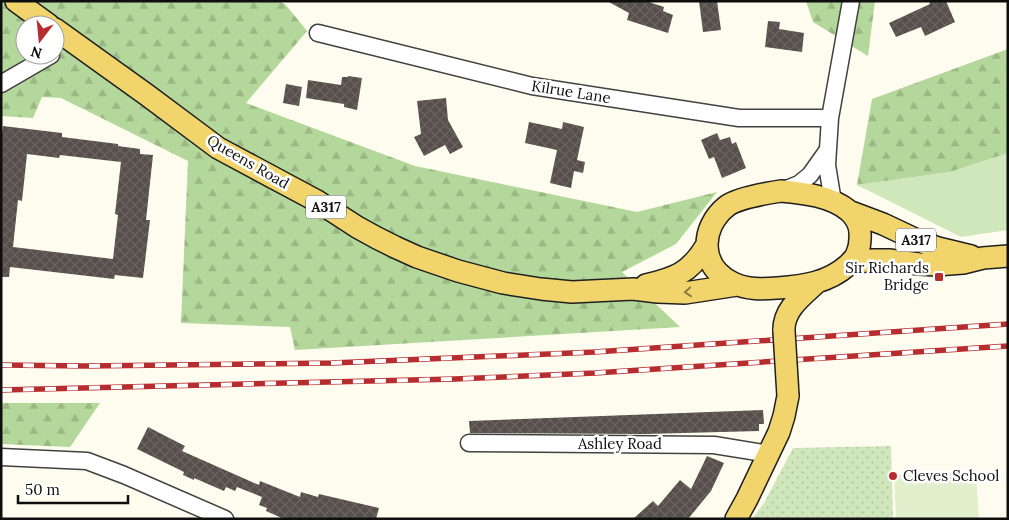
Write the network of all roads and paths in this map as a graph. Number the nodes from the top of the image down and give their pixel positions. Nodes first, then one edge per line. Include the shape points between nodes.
1 (16, 1) edge
2 (852, 1) edge
3 (35, 15) edge
4 (318, 33) dead end
5 (65, 36) edge
6 (74, 42) junction
7 (65, 47) edge
8 (34, 65) edge
9 (1, 84) edge
10 (830, 118) junction
11 (828, 151) junction
12 (782, 191) junction
13 (842, 207) junction
14 (706, 246) junction
15 (1008, 256) edge
16 (983, 258) junction
17 (850, 263) junction
18 (816, 283) junction
19 (747, 287) junction
20 (633, 288) junction
21 (784, 328) junction
22 (469, 443) dead end
23 (769, 454) junction
24 (1, 457) edge
25 (225, 519) edge
26 (736, 519) edge

1 - 3 main road
2 - 10 street
4 - 10 street, Kilrue Lane via 532,86 739,118
5 - 6 main road, Queens Road / A317
6 - 7 street
6 - 20 main road, Queens Road / A317 via 218,148 395,247 458,271 541,290 572,292
8 - 9 street
10 - 11 street
11 - 12 street via 810,175
11 - 13 street via 827,165
12 - 13 main road via 808,194
12 - 14 main road via 728,206 714,220
13 - 16 main road, A317 via 918,241
13 - 17 main road via 858,222 861,234 857,254
14 - 19 main road via 709,258 724,279
14 - 20 main road, Queens Road / A317 via 683,272 667,280
15 - 16 main road, A317
16 - 17 main road, A317 via 936,265 889,260
17 - 18 main road via 840,272
18 - 19 main road via 798,287
18 - 21 main road via 794,303
19 -> 20 main road, Queens Road / A317 via 685,293
19 - 21 main road via 771,303
21 - 23 main road, bridge via 788,396
22 - 23 street, Ashley Road via 714,445
23 - 26 main road
24 - 25 street via 87,461

